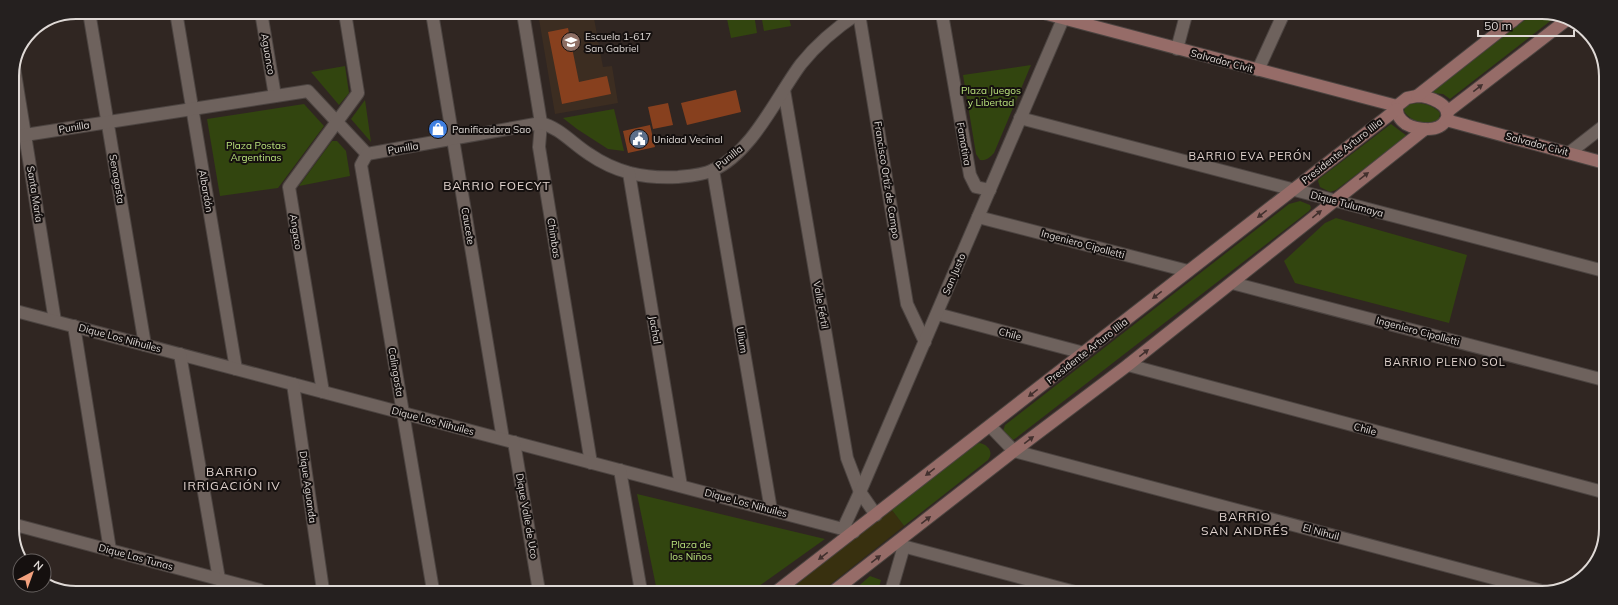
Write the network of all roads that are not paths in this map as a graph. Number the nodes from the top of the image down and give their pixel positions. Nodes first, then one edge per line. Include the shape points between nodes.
1 (90, 19) edge
2 (177, 19) edge
3 (262, 19) edge
4 (346, 19) edge
5 (433, 19) edge
6 (524, 19) edge
7 (850, 19) edge
8 (859, 19) edge
9 (943, 19) edge
10 (1063, 19) edge
11 (1067, 19) edge
12 (1185, 19) edge
13 (1281, 19) edge
14 (1515, 19) edge
15 (1563, 23) edge
16 (1177, 48) junction
17 (1258, 70) junction
18 (784, 90) junction
19 (275, 96) junction
20 (1417, 96) junction
21 (19, 98) edge
22 (1397, 108) junction
23 (193, 109) junction
24 (1446, 116) junction
25 (1020, 118) junction
26 (107, 122) junction
27 (337, 122) junction
28 (541, 123) junction
29 (1424, 129) junction
30 (1599, 130) edge
31 (25, 135) junction
32 (19, 136) edge
33 (453, 140) junction
34 (1569, 153) junction
35 (367, 154) junction
36 (1599, 161) edge
37 (713, 170) junction
38 (629, 173) junction
39 (990, 190) junction
40 (1293, 190) junction
41 (1334, 200) junction
42 (978, 217) junction
43 (1599, 270) edge
44 (1188, 271) junction
45 (1232, 283) junction
46 (19, 312) edge
47 (937, 314) junction
48 (55, 321) junction
49 (74, 326) junction
50 (925, 342) junction
51 (145, 345) junction
52 (1084, 353) junction
53 (180, 354) junction
54 (1128, 365) junction
55 (236, 369) junction
56 (1599, 379) edge
57 (293, 384) junction
58 (323, 392) junction
59 (403, 413) junction
60 (990, 426) junction
61 (509, 441) junction
62 (1014, 451) junction
63 (591, 463) junction
64 (620, 470) junction
65 (681, 486) junction
66 (1599, 491) edge
67 (860, 492) junction
68 (771, 510) junction
69 (876, 515) junction
70 (19, 526) edge
71 (848, 530) junction
72 (900, 545) junction
73 (110, 550) junction
74 (219, 579) junction
75 (245, 586) edge
76 (322, 586) edge
77 (432, 586) edge
78 (538, 586) edge
79 (640, 586) edge
80 (783, 586) edge
81 (841, 586) edge
82 (892, 586) edge
83 (1053, 586) edge
84 (1523, 586) edge

1 - 26 street, Senagasta
2 - 23 street, Albardón
3 - 19 street, Aguanco
4 - 27 street, Angaco via 358,93
5 - 33 street, Caucete
6 - 28 street, Chimbas
7 - 18 street, Punilla via 820,43 802,63
8 - 50 street, Francisco Ortíz de Campo via 907,304
9 - 39 street, Famatina via 970,176 976,187
10 - 25 street, San Justo
11 - 16 street, Salvador Civit
12 - 16 street
13 - 17 street
14 - 20 street
24 -> 15 street
16 - 17 street, Salvador Civit
17 - 22 street, Salvador Civit
18 - 37 street, Punilla via 750,139 727,162
18 - 67 street, Valle Fértil via 847,458
19 - 23 street, Punilla
19 - 27 street, Punilla via 308,91
20 - 22 street via 1407,98
20 - 24 street via 1435,100 1445,108
21 - 31 street, Santa María
22 - 29 street via 1402,121
22 - 40 street, Presidente Arturo Illia
23 - 26 street, Punilla
23 - 55 street, Albardón
24 - 29 street via 1437,127
24 - 34 street, Salvador Civit
25 - 39 street, San Justo
25 - 40 street, Dique Tulumaya
26 - 31 street, Punilla
26 - 51 street, Senagasta
27 - 35 street, Punilla
27 - 58 street, Angaco via 289,187
28 - 33 street, Punilla
28 - 38 street, Punilla via 561,133 606,165
28 - 63 street, Chimbas via 538,147
41 -> 29 street
30 - 34 street
31 - 32 street, Punilla
31 - 48 street, Santa María
33 - 35 street, Punilla
33 - 61 street, Caucete
34 - 36 street, Salvador Civit
35 - 59 street, Calingasta via 361,166
37 - 38 street, Punilla via 691,176 670,177
37 - 68 street, Ulium
38 - 65 street, Jachal
39 - 42 street, San Justo
40 - 41 street, Dique Tulumaya
40 -> 44 street, Presidente Arturo Illia
41 - 43 street, Dique Tulumaya
45 -> 41 street
42 - 44 street, Ingeniero Cipolletti
42 - 47 street, San Justo
44 -> 52 street, Presidente Arturo Illia
54 -> 45 street
45 - 56 street, Ingeniero Cipolletti
46 - 48 street, Dique Los Nihuiles
47 - 50 street, San Justo
47 - 52 street, Chile
48 - 49 street, Dique Los Nihuiles
49 - 51 street, Dique Los Nihuiles
49 - 73 street
50 - 67 street, San Justo
51 - 53 street, Dique Los Nihuiles
52 -> 60 street, Presidente Arturo Illia
53 - 55 street, Dique Los Nihuiles
53 - 74 street
62 -> 54 street
54 - 66 street, Chile
55 - 57 street, Dique Los Nihuiles
57 - 58 street, Dique Los Nihuiles
57 - 76 street, Dique Aguanda
58 - 59 street, Dique Los Nihuiles
59 - 61 street, Dique Los Nihuiles
59 - 77 street, Calingasta
60 - 62 street
60 -> 69 street, Presidente Arturo Illia
61 - 63 street, Dique Los Nihuiles
61 - 78 street, Dique Valle de Uco
72 -> 62 street
62 - 84 street, El Nihuil
63 - 64 street, Dique Los Nihuiles
64 - 65 street, Dique Los Nihuiles
64 - 79 street
65 - 68 street, Dique Los Nihuiles
67 - 69 street, Valle Fértil
67 - 71 street, San Justo
68 - 71 street, Dique Los Nihuiles
69 - 71 street, Presidente Arturo Illia
70 - 73 street, Dique Las Tunas
71 -> 80 street, Presidente Arturo Illia
81 -> 72 street
72 - 82 street
72 - 83 street
73 - 74 street, Dique Las Tunas
74 - 75 street, Dique Las Tunas

